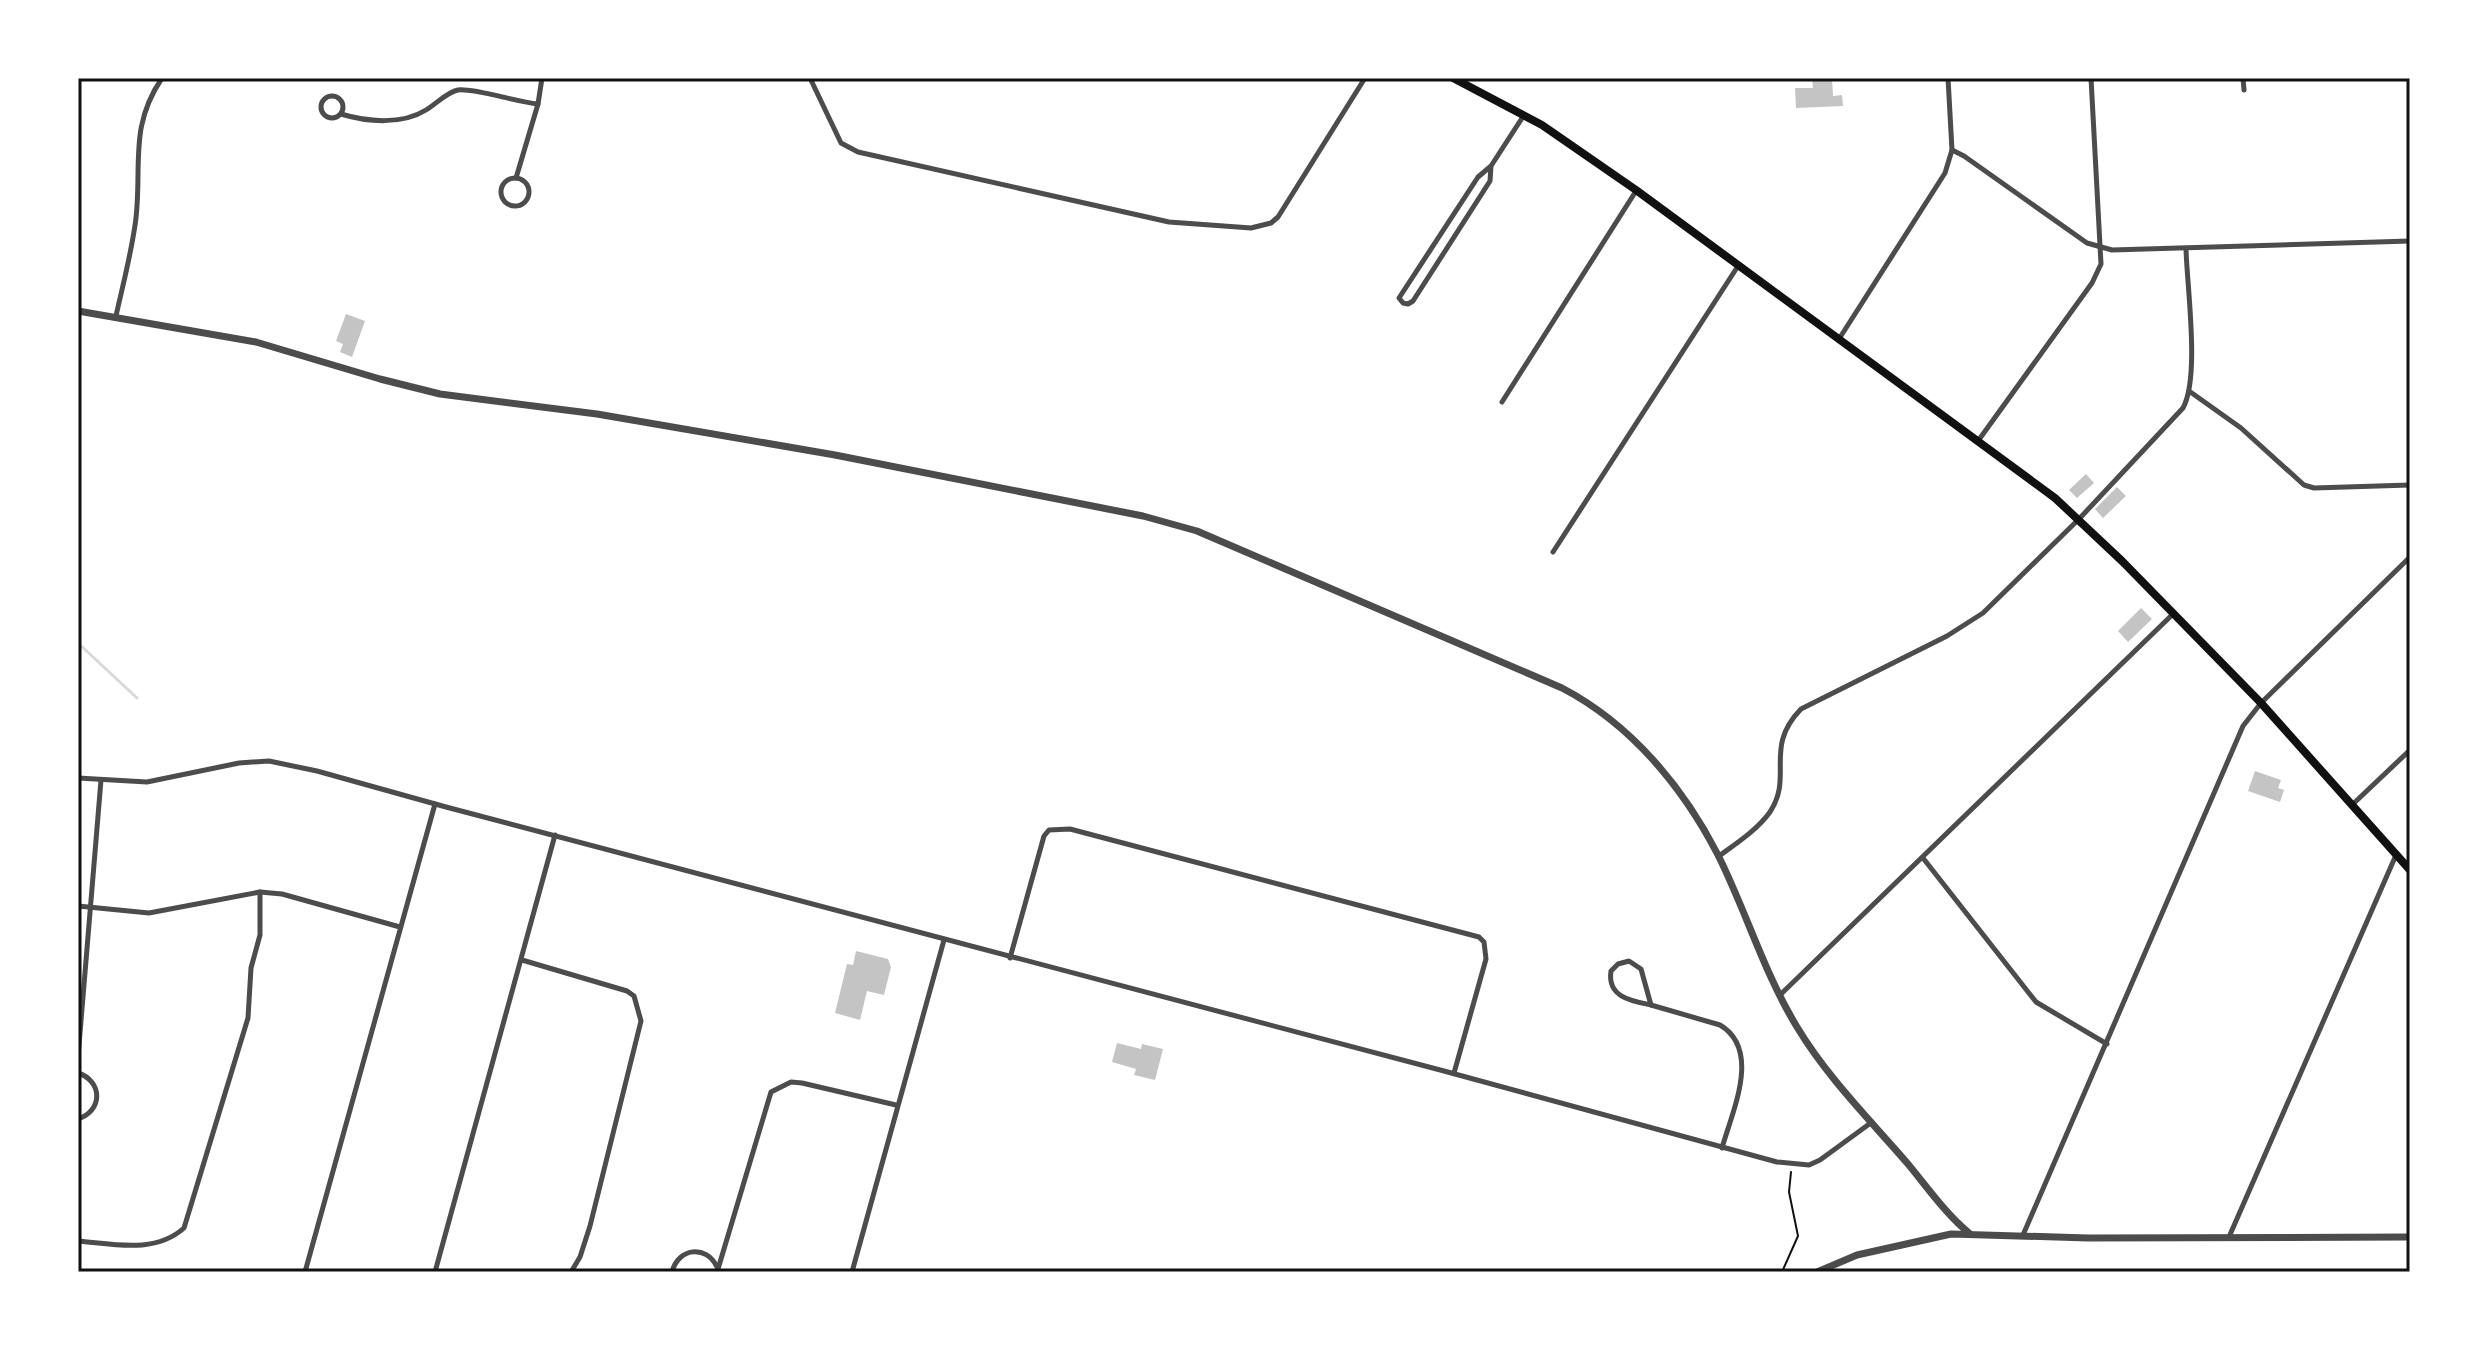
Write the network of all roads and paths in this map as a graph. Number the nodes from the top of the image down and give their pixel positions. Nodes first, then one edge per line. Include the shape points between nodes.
1 (162, 78) edge
2 (542, 78) edge
3 (810, 78) edge
4 (1365, 78) edge
5 (1453, 78) edge
6 (1948, 78) edge
7 (2091, 78) edge
8 (2243, 78) edge
9 (2244, 90) dead end
10 (538, 104) junction
11 (341, 114) junction
12 (1524, 115) junction
13 (1952, 150) junction
14 (1491, 166) junction
15 (516, 178) junction
16 (1636, 190) junction
17 (2410, 241) edge
18 (2101, 248) junction
19 (2186, 249) junction
20 (1738, 266) junction
21 (78, 311) edge
22 (116, 316) junction
23 (1839, 339) junction
24 (2189, 391) junction
25 (1502, 402) dead end
26 (1978, 441) junction
27 (2410, 485) edge
28 (2079, 519) junction
29 (1553, 552) dead end
30 (2410, 557) edge
31 (2173, 614) junction
32 (2261, 703) junction
33 (2410, 750) edge
34 (78, 778) edge
35 (101, 780) junction
36 (435, 804) junction
37 (2353, 804) junction
38 (555, 835) junction
39 (2396, 855) junction
40 (1719, 856) junction
41 (1923, 858) junction
42 (2410, 870) edge
43 (260, 892) junction
44 (78, 906) edge
45 (91, 907) junction
46 (400, 927) junction
47 (944, 940) junction
48 (1010, 958) junction
49 (522, 960) junction
50 (1780, 995) junction
51 (1651, 1005) junction
52 (2107, 1044) junction
53 (78, 1057) edge
54 (78, 1073) edge
55 (1454, 1073) junction
56 (896, 1105) junction
57 (78, 1119) edge
58 (1872, 1122) junction
59 (1722, 1148) junction
60 (1791, 1172) dead end
61 (1969, 1233) junction
62 (2023, 1235) junction
63 (2229, 1237) junction
64 (2410, 1237) edge
65 (78, 1241) edge
66 (718, 1271) edge
67 (305, 1272) edge
68 (435, 1272) edge
69 (571, 1272) edge
70 (672, 1272) edge
71 (852, 1272) edge
72 (1782, 1272) edge
73 (1817, 1272) edge

1 - 22 street via 139,127 136,214
2 - 10 street
3 - 4 street via 841,143 858,152 1169,222 1251,228 1278,217
5 - 12 main road
6 - 13 street
7 - 18 street
8 - 9 street
10 - 11 street via 457,90 425,111 394,120 358,120
10 - 15 street
11 - 11 street via 323,114 324,99 339,98
12 - 14 street
12 - 16 main road
13 - 18 street
13 - 23 street via 1945,173
14 - 14 street via 1478,177 1399,298 1403,303 1413,301 1490,181
15 - 15 street via 501,190 503,200 513,206 529,196 526,183
16 - 20 main road
16 - 25 street
17 - 19 street
18 - 19 street
18 - 26 street via 2092,283
19 - 24 street
20 - 23 main road
20 - 29 street
21 - 22 street
22 - 40 street via 256,342 440,394 597,414 835,455 1197,531 1584,699 1659,766 1684,796
23 - 26 main road
24 - 27 street via 2241,428 2304,485
24 - 28 street via 2183,408
26 - 28 main road
28 - 31 main road
28 - 40 street via 1983,613 1801,709 1788,723 1779,749 1781,772 1770,811 1750,834
30 - 32 street
31 - 32 main road
31 - 41 street
32 - 37 main road
32 - 52 street via 2243,726
33 - 37 street
34 - 35 street
35 - 36 street via 147,782 269,761
35 - 45 street
36 - 38 street
36 - 46 street
37 - 39 main road
38 - 47 street
38 - 49 street
39 - 42 main road
39 - 63 street
40 - 50 street
41 - 50 street
41 - 52 street via 2036,1002
43 - 45 street via 149,913
43 - 46 street
43 - 65 street via 260,935 251,968 248,1018 184,1228 173,1238 149,1244
44 - 45 street
45 - 53 street
46 - 67 street
47 - 48 street
47 - 56 street
48 - 55 street
48 - 55 street via 1040,846 1049,830 1070,829 1471,934 1484,942 1486,959
49 - 68 street
49 - 69 street via 627,991 634,996 641,1021 590,1226
50 - 58 street via 1816,1055
51 - 51 street via 1616,993 1610,977 1614,967 1629,961 1637,964
51 - 59 street via 1720,1025 1738,1043 1742,1073
52 - 62 street
54 - 57 street via 94,1084 97,1099 91,1112
55 - 59 street
56 - 66 street via 802,1083 791,1082 771,1092
56 - 71 street
58 - 59 street via 1809,1165
58 - 61 street
60 - 72 path via 1789,1192 1798,1236
61 - 62 street
61 - 73 street via 1857,1255
62 - 63 street
63 - 64 street
66 - 70 street via 710,1256 695,1251 681,1256

